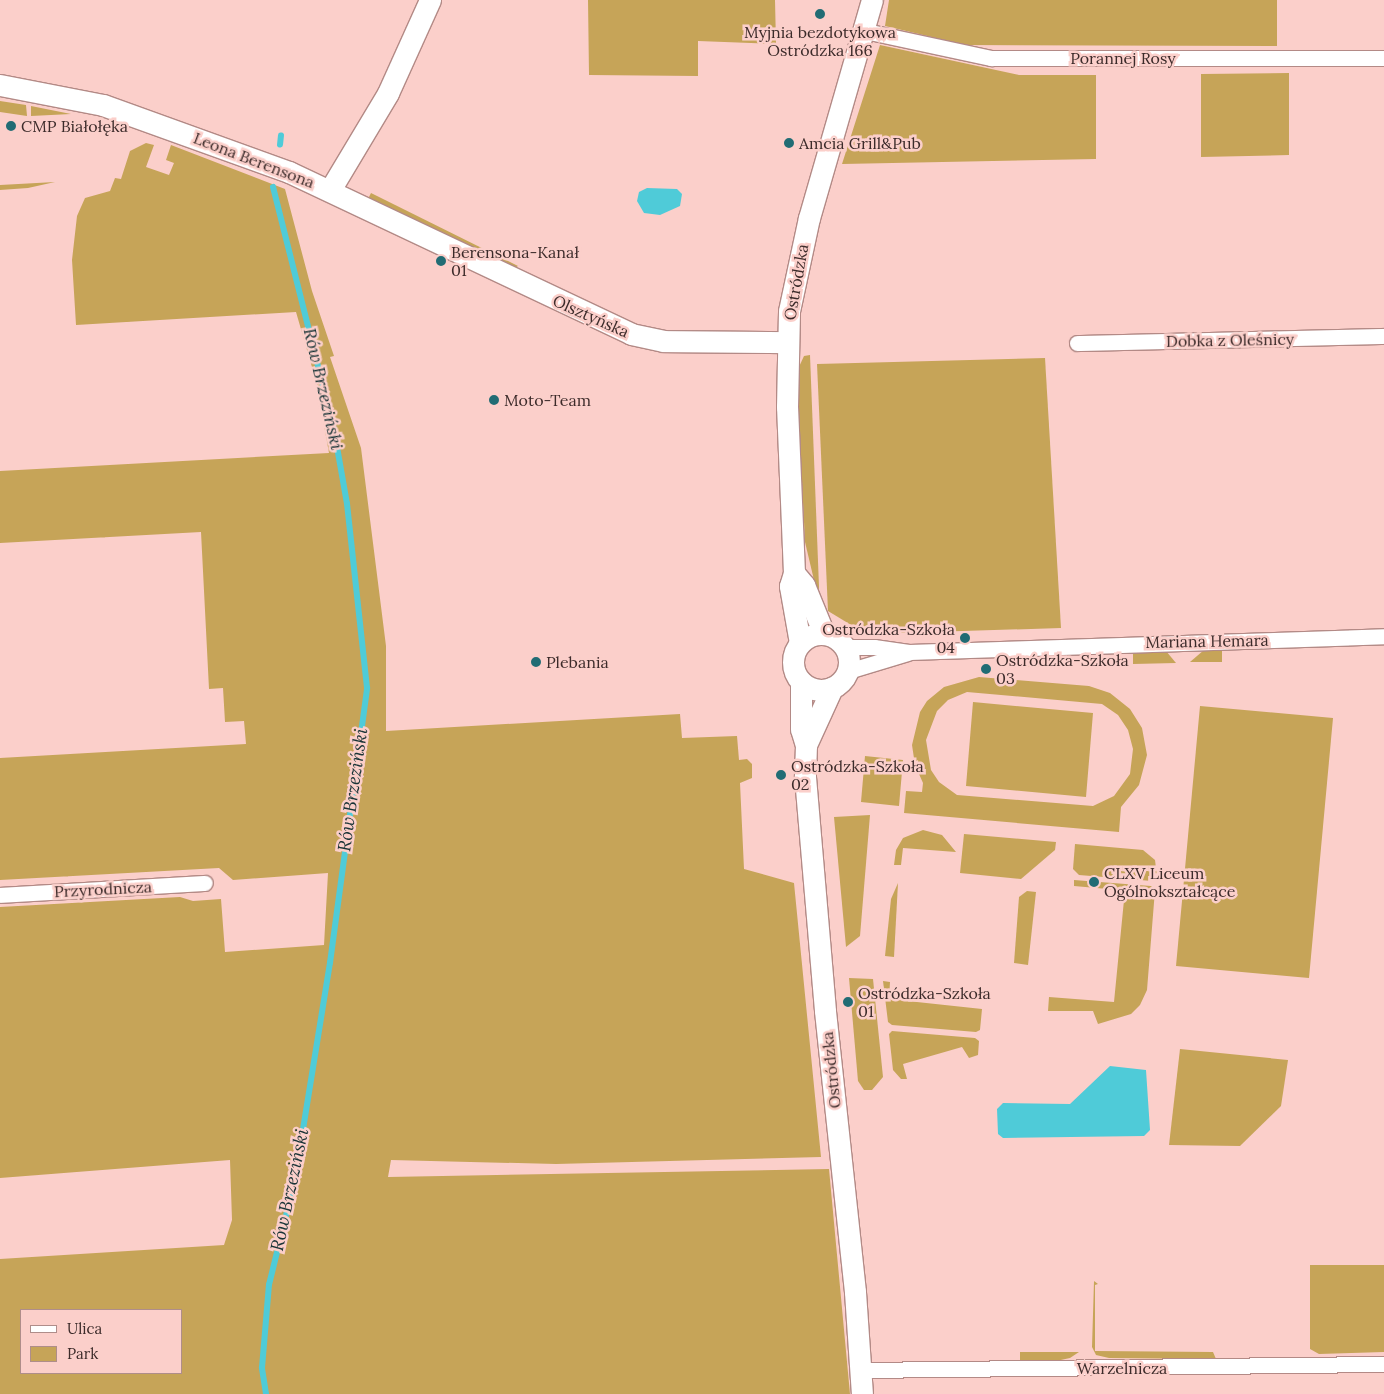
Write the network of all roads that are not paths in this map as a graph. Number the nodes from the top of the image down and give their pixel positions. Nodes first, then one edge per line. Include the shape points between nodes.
1 (430, 0) edge
2 (872, 0) edge
3 (865, 31) junction
4 (1384, 58) edge
5 (0, 85) edge
6 (330, 190) junction
7 (1384, 336) edge
8 (786, 342) junction
9 (1077, 343) dead end
10 (794, 573) junction
11 (824, 634) junction
12 (1384, 636) edge
13 (800, 644) junction
14 (845, 647) junction
15 (910, 652) junction
16 (848, 671) junction
17 (801, 682) junction
18 (832, 688) junction
19 (806, 745) junction
20 (205, 883) dead end
21 (0, 895) edge
22 (1384, 1364) edge
23 (860, 1370) junction
24 (862, 1394) edge

1 - 6 street, Leona Berensona via 388,93
2 - 3 street, Ostródzka
3 - 4 street, Porannej Rosy via 991,58
3 - 8 street, Ostródzka via 801,248
5 - 6 street, Leona Berensona via 103,105
6 - 8 street, Olsztyńska via 631,334 663,341
7 - 9 street, Dobka z Oleśnicy
8 - 10 street, Ostródzka
10 - 11 street via 804,585
10 - 13 street, Ostródzka via 790,586
11 - 13 street via 811,636
11 - 14 street via 832,636
12 - 15 street, Mariana Hemara
13 - 17 street via 794,667
14 - 15 street, Mariana Hemara
14 - 16 street via 849,654
15 - 16 street, Mariana Hemara
16 - 18 street
17 - 18 street via 816,690
17 - 19 street, Ostródzka via 800,729
18 - 19 street, Ostródzka
19 - 23 street, Ostródzka via 805,777 825,1010 855,1292
20 - 21 street, Przyrodnicza
22 - 23 street, Warzelnicza
23 - 24 street, Ostródzka

